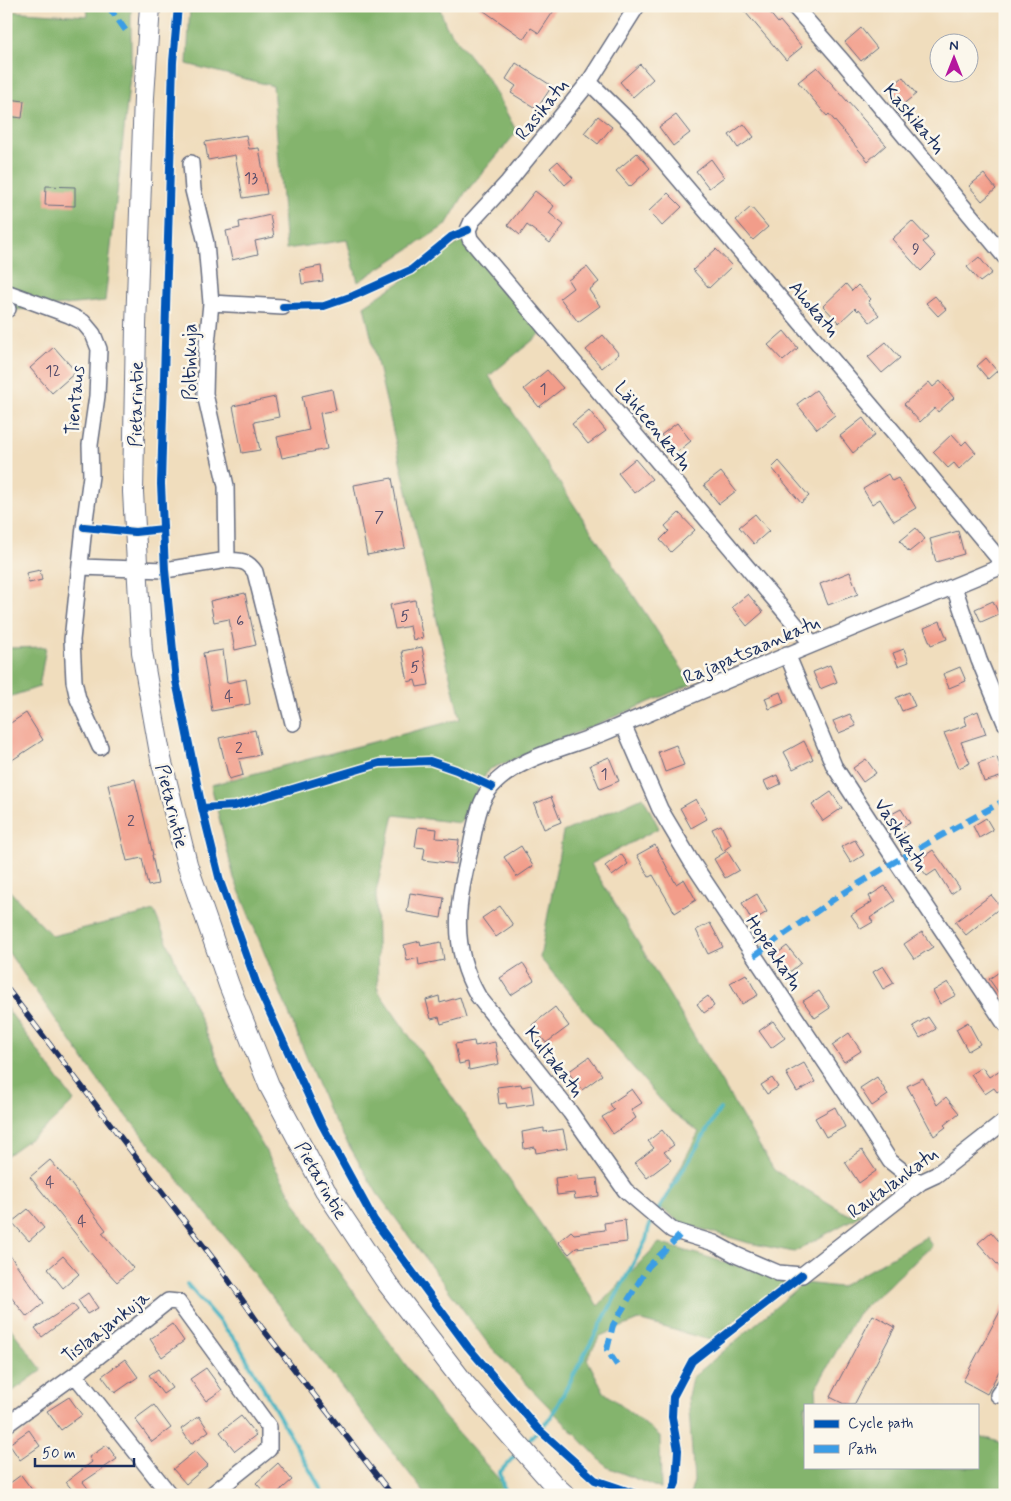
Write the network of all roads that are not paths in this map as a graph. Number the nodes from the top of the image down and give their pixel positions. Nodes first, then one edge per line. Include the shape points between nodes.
1 (150, 6) edge
2 (637, 6) edge
3 (794, 6) edge
4 (589, 82) junction
5 (191, 163) dead end
6 (468, 230) joint
7 (1005, 257) edge
8 (6, 292) edge
9 (211, 303) junction
10 (283, 307) dead end
11 (227, 560) junction
12 (1004, 565) edge
13 (81, 567) junction
14 (137, 570) junction
15 (954, 587) junction
16 (812, 644) junction
17 (787, 654) junction
18 (292, 723) dead end
19 (1005, 723) edge
20 (623, 724) junction
21 (100, 747) dead end
22 (512, 769) joint
23 (1005, 1024) edge
24 (1005, 1120) edge
25 (921, 1182) junction
26 (802, 1274) joint
27 (75, 1376) junction
28 (6, 1425) edge
29 (555, 1492) edge
30 (170, 1495) edge
31 (210, 1495) edge

1 - 14 main road, Pietarintie via 136,336 133,492
2 - 4 street, Rasikatu
3 - 7 street, Kaskikatu
4 - 6 street, Rasikatu via 472,221
4 - 12 street, Ahokatu via 635,127
5 - 9 street, Poltinkuja via 193,190 206,243
6 - 16 street, Lähteenkatu via 470,239
8 - 13 street, Tientaus via 82,322 93,334 99,349
9 - 10 street
9 - 11 street, Poltinkuja via 205,394 226,486
11 - 14 street via 165,570
11 - 18 street via 250,564 255,572
12 - 15 street, Rajapatsaankatu
13 - 14 street
13 - 21 street, Tientaus via 72,640 74,681 78,699
14 - 29 main road, Pietarintie via 142,652 161,759 187,864 228,985 269,1085 325,1190 387,1283 464,1383
15 - 16 street, Rajapatsaankatu
15 - 19 street
16 - 17 street, Rajapatsaankatu
17 - 20 street, Rajapatsaankatu
17 - 23 street, Vaskikatu via 834,766
20 - 22 street, Rajapatsaankatu
20 - 25 street, Hopeakatu via 660,809 691,861 890,1161
22 - 26 street, Kultakatu via 485,798 478,814 462,883 458,910 462,960 478,996 570,1112 626,1190 672,1230 714,1243 778,1272
24 - 25 street, Rautalankatu via 936,1175
25 - 26 street, Rautalankatu
27 - 28 street, Tislaajankuja
27 - 30 street
27 - 31 street, Tislaajankuja via 168,1301 178,1302 269,1427 269,1449

